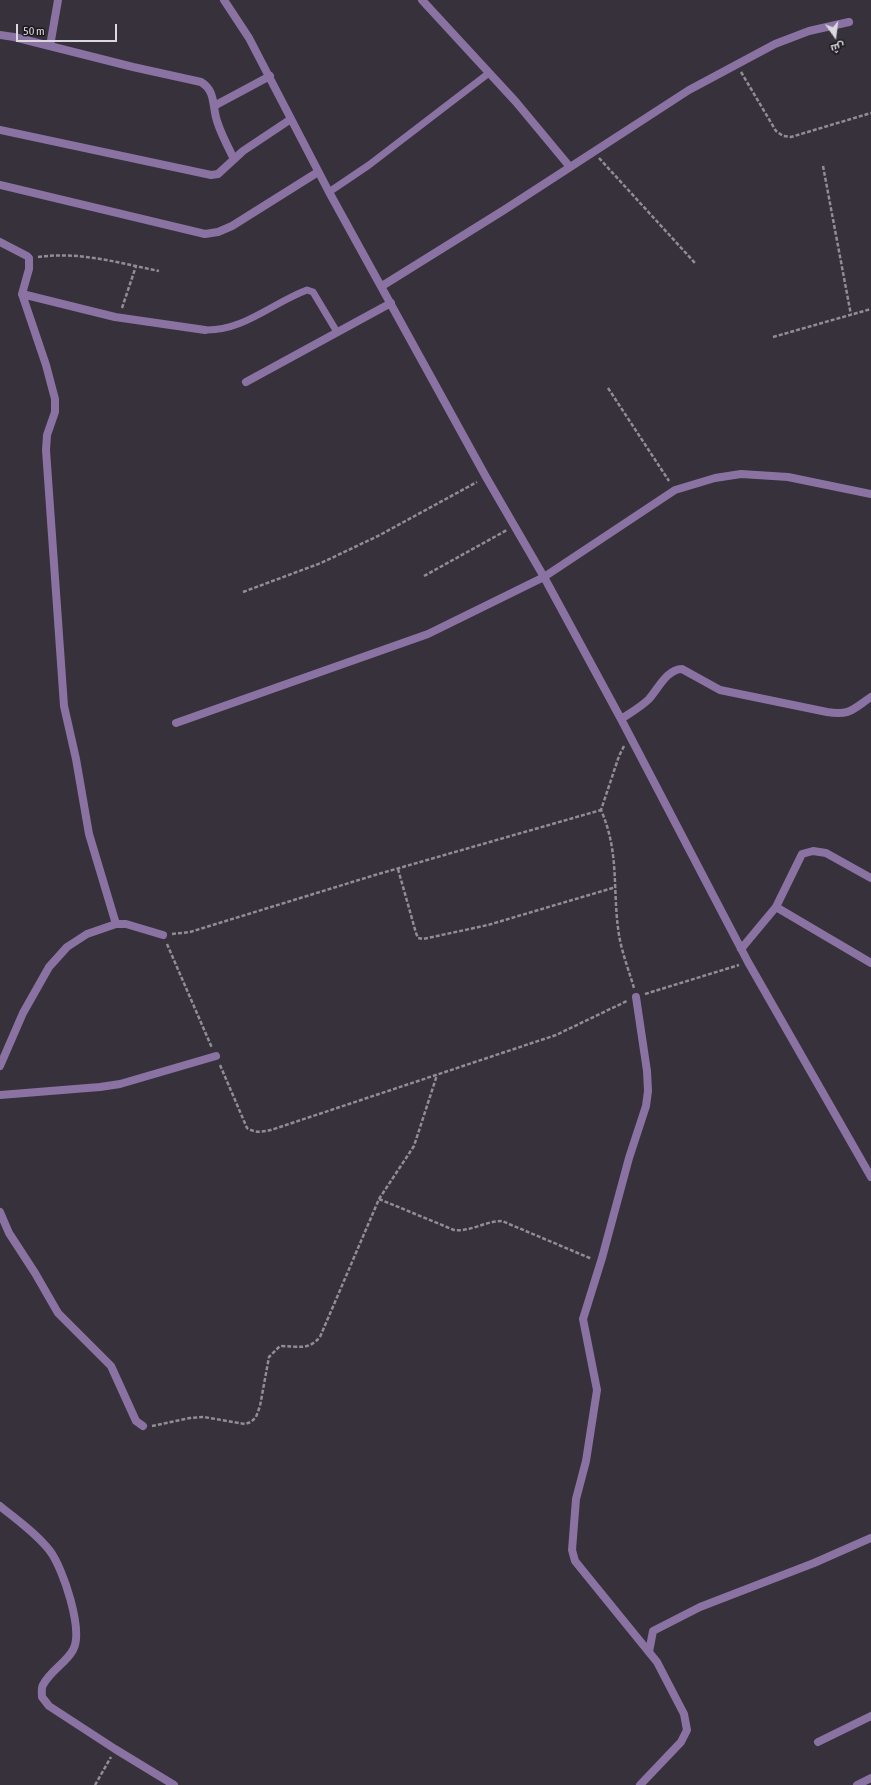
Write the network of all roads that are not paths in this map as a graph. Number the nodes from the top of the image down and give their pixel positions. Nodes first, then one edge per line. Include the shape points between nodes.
1 (58, 0) edge
2 (224, 0) edge
3 (422, 0) edge
4 (850, 22) dead end
5 (0, 35) edge
6 (50, 46) junction
7 (489, 73) junction
8 (270, 76) junction
9 (214, 106) junction
10 (291, 119) junction
11 (0, 130) edge
12 (234, 159) junction
13 (570, 167) junction
14 (318, 172) junction
15 (0, 185) edge
16 (329, 192) junction
17 (0, 242) edge
18 (382, 286) junction
19 (22, 294) junction
20 (391, 303) junction
21 (205, 330) joint
22 (338, 332) junction
23 (246, 382) dead end
24 (871, 494) edge
25 (544, 577) junction
26 (871, 697) edge
27 (621, 719) junction
28 (176, 723) dead end
29 (871, 878) edge
30 (776, 907) junction
31 (116, 924) junction
32 (163, 935) road end
33 (741, 949) junction
34 (871, 963) edge
35 (636, 997) road end
36 (216, 1056) road end
37 (0, 1066) edge
38 (0, 1095) edge
39 (871, 1177) edge
40 (0, 1212) edge
41 (143, 1426) road end
42 (0, 1506) edge
43 (871, 1538) edge
44 (649, 1652) junction
45 (871, 1716) edge
46 (818, 1742) dead end
47 (871, 1778) edge
48 (174, 1785) edge
49 (640, 1785) edge
50 (857, 1785) edge

1 - 6 street
2 - 8 street
3 - 7 street
4 - 13 street via 809,31 736,63 689,90
5 - 6 street
6 - 9 street via 201,82 208,86 213,94
7 - 13 street
7 - 16 lane via 381,156
8 - 9 street
8 - 10 street
9 - 12 street via 216,121
10 - 12 street
10 - 14 street
11 - 12 street via 211,175 218,174
13 - 18 street
14 - 15 street via 232,226 205,234
14 - 16 street
16 - 18 street
17 - 19 street via 29,258 29,269
18 - 20 street
19 - 21 street via 119,317
19 - 31 street via 55,400 55,412 47,435 46,450 64,706 89,834
20 - 22 street
20 - 25 street
21 - 22 lane via 221,330 241,323 307,290 313,292
22 - 23 street
24 - 25 street via 788,478 741,474 715,478 675,490
25 - 27 street
25 - 28 street via 428,634
26 - 27 street via 848,713 840,714 720,690 682,669 676,669 649,699
27 - 33 street
29 - 30 street via 826,853 812,851 802,854
30 - 33 street
30 - 34 street
31 - 32 street via 126,924
31 - 37 street via 87,934 67,946 49,967 23,1013
33 - 39 street
35 - 44 street via 647,1071 647,1099 583,1319 597,1390 586,1461 576,1499 572,1550 575,1561
36 - 38 street via 120,1084
40 - 41 street via 9,1233 58,1313 111,1366 136,1421
42 - 48 street via 51,1552 62,1574 77,1624 73,1650 42,1685 42,1697 49,1706
43 - 44 street via 700,1607 653,1631
44 - 49 street via 657,1662 684,1714 687,1730 681,1742
45 - 46 street
47 - 50 street

